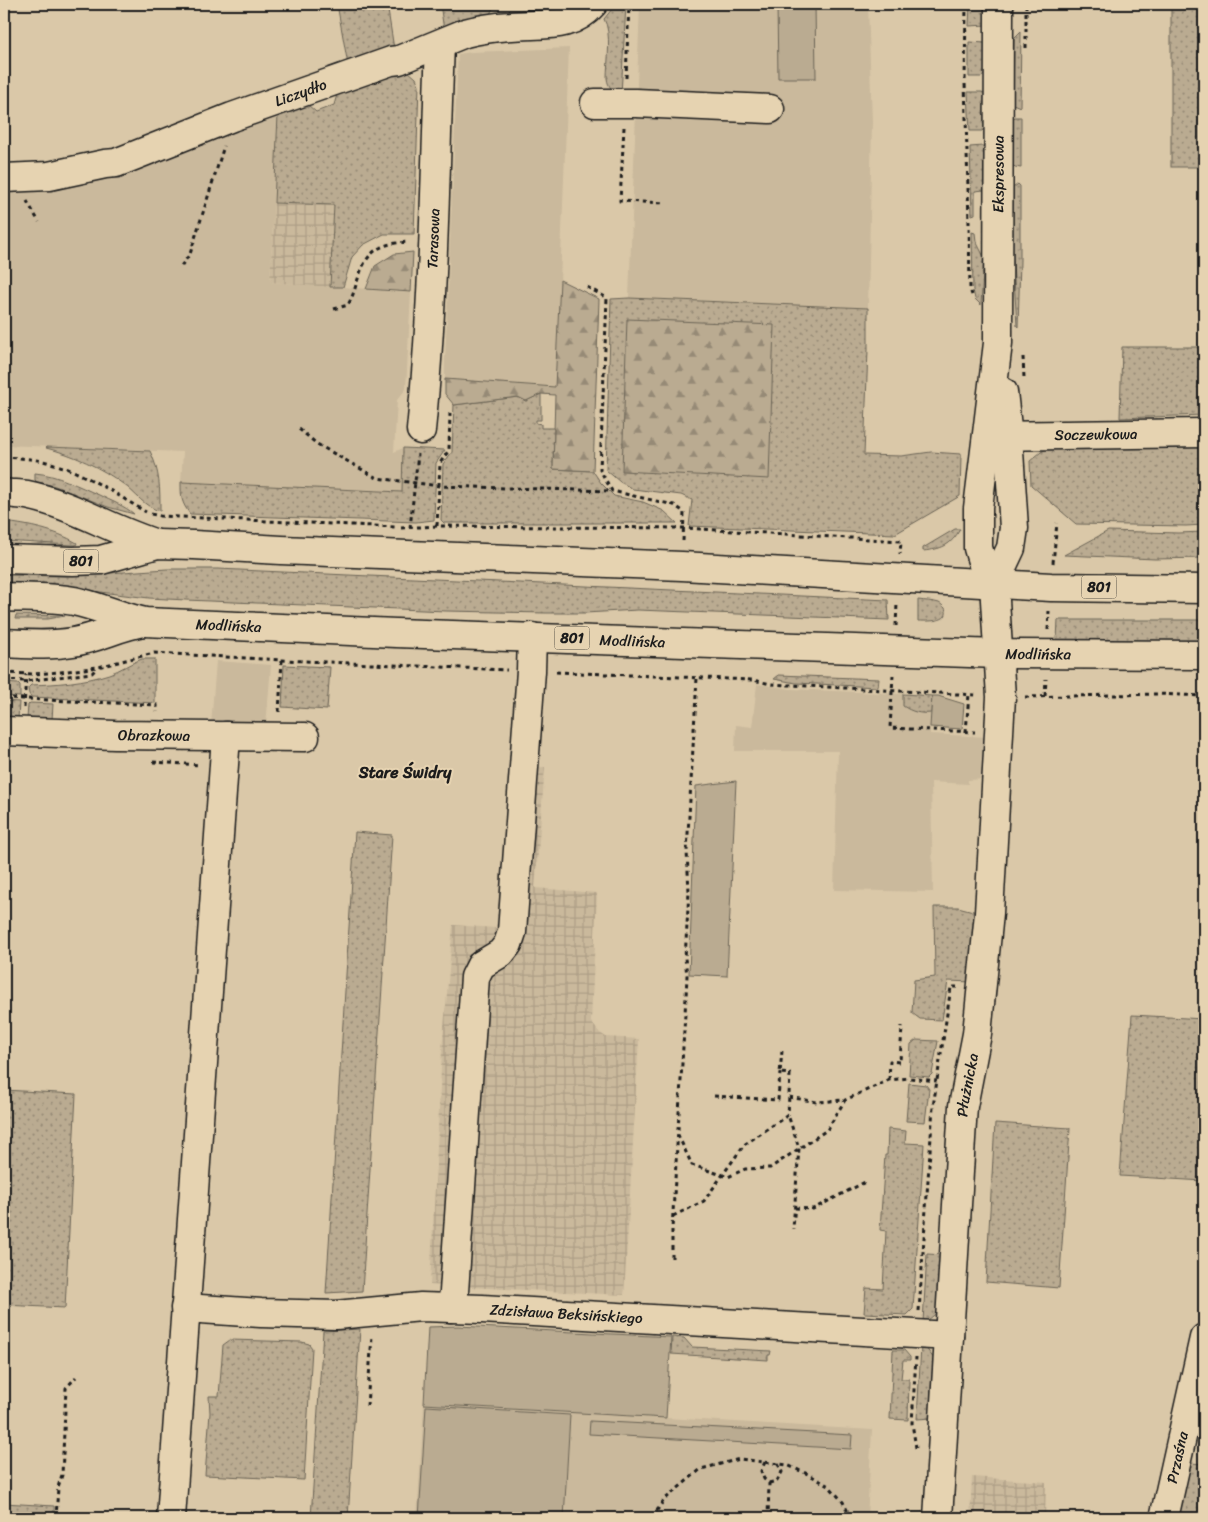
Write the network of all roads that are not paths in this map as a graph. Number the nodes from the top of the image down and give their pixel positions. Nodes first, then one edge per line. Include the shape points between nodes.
1 (593, 4) edge
2 (998, 4) edge
3 (440, 44) junction
4 (595, 103) dead end
5 (770, 109) dead end
6 (4, 178) edge
7 (421, 430) road end
8 (1204, 434) edge
9 (997, 436) junction
10 (4, 494) edge
11 (157, 544) junction
12 (4, 559) edge
13 (994, 584) junction
14 (1204, 589) edge
15 (4, 597) edge
16 (146, 622) junction
17 (532, 637) junction
18 (4, 643) edge
19 (998, 654) junction
20 (1204, 655) edge
21 (4, 731) edge
22 (226, 736) junction
23 (305, 738) dead end
24 (185, 1308) junction
25 (451, 1308) junction
26 (949, 1336) junction
27 (1204, 1338) edge
28 (171, 1518) edge
29 (938, 1518) edge
30 (1164, 1518) edge

1 - 3 street, Liczydło via 580,16 563,23 476,30
2 - 9 street, Ekspresowa
3 - 6 street, Liczydło via 232,117 116,163 49,176
3 - 7 street, Tarasowa via 431,307
4 - 5 street
8 - 9 street, Soczewkowa
9 - 13 street, Ekspresowa via 1014,528 1011,548
9 - 13 street, Ekspresowa via 978,508 978,548 984,568
10 - 11 street via 48,501
11 - 12 street, 801 via 101,560
11 - 13 street, 801 via 682,566
13 - 14 street, 801
13 - 19 street, Ekspresowa
15 - 16 street, Modlińska / 801 via 59,599
16 - 17 street, Modlińska / 801
16 - 18 street via 73,642
17 - 19 street, Modlińska / 801
17 - 25 street via 512,932 501,953 480,965 475,977
19 - 20 street, Modlińska / 801
19 - 26 street, Płużnicka via 1001,697 989,914 977,1034 963,1106
21 - 22 street, Obrazkowa
22 - 23 street, Obrazkowa
22 - 24 street
24 - 25 street, Zdzisława Beksińskiego via 336,1314 421,1306
24 - 28 street
25 - 26 street, Zdzisława Beksińskiego
26 - 29 street, Płużnicka
27 - 30 street, Przaśna

